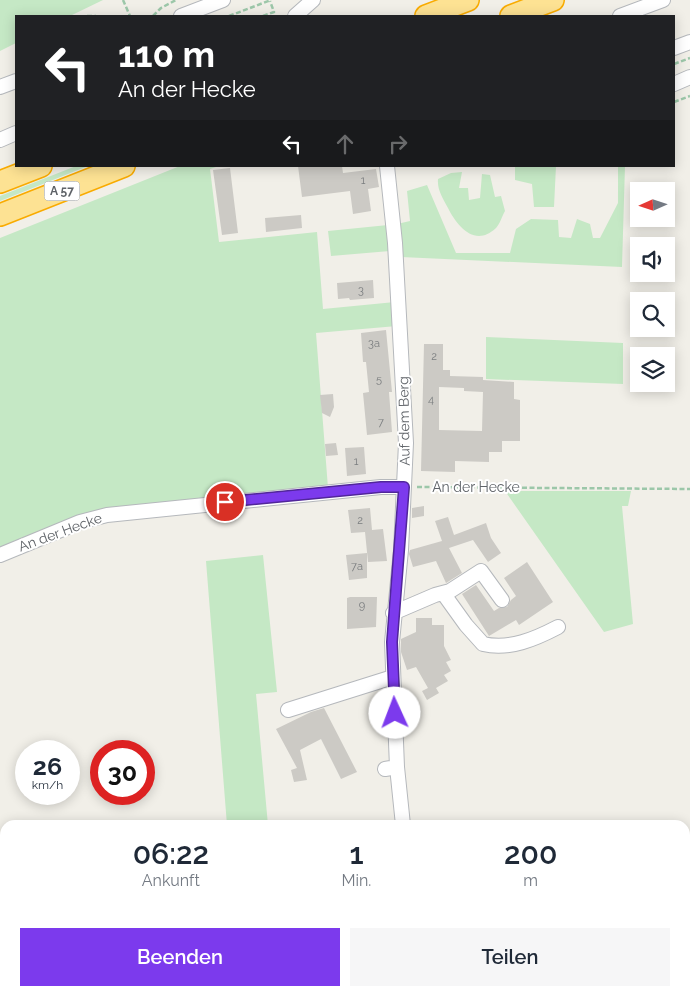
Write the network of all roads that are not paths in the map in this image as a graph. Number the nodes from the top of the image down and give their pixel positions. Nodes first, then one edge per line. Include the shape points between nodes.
1 (223, 0) edge
2 (313, 0) edge
3 (468, 0) edge
4 (553, 0) edge
5 (663, 0) edge
6 (184, 15) edge
7 (296, 15) edge
8 (429, 15) edge
9 (514, 15) edge
10 (623, 15) edge
11 (690, 42) edge
12 (675, 48) edge
13 (690, 77) edge
14 (15, 81) edge
15 (675, 84) edge
16 (0, 87) edge
17 (15, 133) edge
18 (0, 140) edge
19 (38, 167) edge
20 (121, 167) edge
21 (387, 167) edge
22 (0, 182) edge
23 (0, 215) edge
24 (404, 487) junction
25 (0, 554) edge
26 (443, 593) junction
27 (502, 600) dead end
28 (394, 613) junction
29 (558, 627) dead end
30 (393, 677) junction
31 (288, 710) dead end
32 (402, 820) edge

1 - 6 street
2 - 7 street
3 - 8 highway
4 - 9 highway
5 - 10 street
11 - 12 street
13 - 15 street
14 - 16 street
17 - 18 street
19 - 22 highway, A 57
20 - 23 highway, A 57
21 - 24 street, Auf dem Berg via 402,352 406,443
24 - 25 street, An der Hecke via 107,515 80,522
24 - 28 street, Auf dem Berg
26 - 27 street via 481,571
26 - 28 street
26 - 29 street via 483,644 503,647 534,640
28 - 30 street, Auf dem Berg
30 - 31 street
30 - 32 street, Auf dem Berg via 391,768

